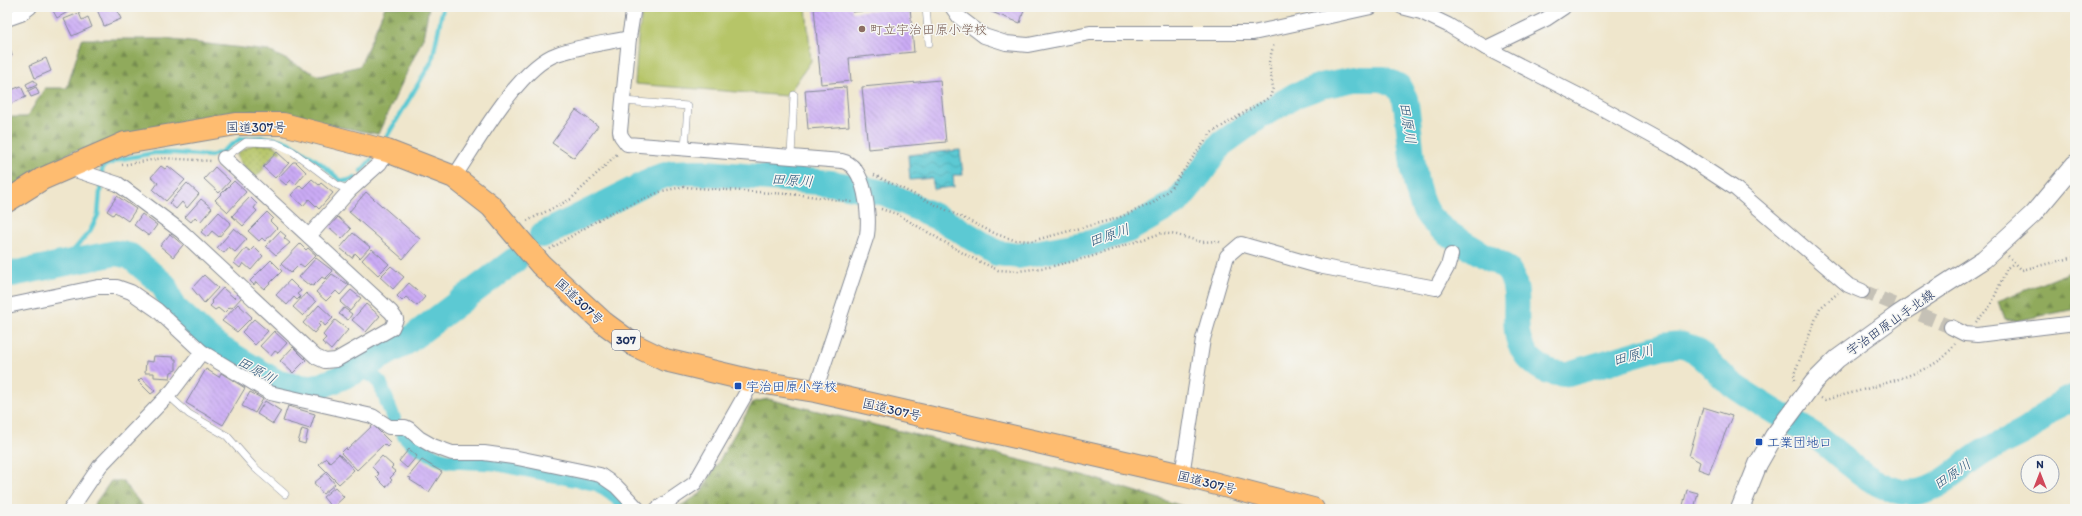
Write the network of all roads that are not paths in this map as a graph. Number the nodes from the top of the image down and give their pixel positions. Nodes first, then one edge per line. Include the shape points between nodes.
1 (30, 7) edge
2 (634, 7) edge
3 (926, 7) edge
4 (952, 7) edge
5 (1370, 7) edge
6 (1402, 7) edge
7 (1564, 7) edge
8 (7, 19) edge
9 (629, 38) junction
10 (929, 43) dead end
11 (1486, 48) junction
12 (794, 95) dead end
13 (623, 101) junction
14 (685, 148) junction
15 (387, 151) junction
16 (791, 156) junction
17 (224, 158) joint
18 (2075, 164) edge
19 (79, 171) junction
20 (454, 177) junction
21 (350, 190) junction
22 (7, 201) edge
23 (309, 236) junction
24 (1450, 255) dead end
25 (1862, 291) tunnel mouth
26 (7, 306) edge
27 (2075, 323) edge
28 (1951, 327) tunnel mouth
29 (202, 352) junction
30 (753, 381) junction
31 (815, 391) junction
32 (168, 395) junction
33 (1182, 475) junction
34 (285, 494) dead end
35 (71, 509) edge
36 (638, 509) edge
37 (657, 509) edge
38 (1313, 509) edge
39 (1740, 509) edge

1 - 8 street via 21,14
2 - 9 street
3 - 10 lane
4 - 5 street via 959,17 984,36 1006,43 1028,45 1090,33 1253,33
6 - 11 street via 1421,12 1448,25
7 - 11 street via 1546,19
9 - 13 street
9 - 20 street via 556,54 532,69 518,84
11 - 25 street via 1672,147 1736,189 1848,285
12 - 16 lane
13 - 14 street via 620,131 627,144
13 - 14 lane via 688,106
14 - 16 street
15 - 19 highway, 国道307号 / 307 via 283,124 236,124 125,143
15 - 20 highway, 国道307号 / 307
15 - 21 street via 380,163
16 - 31 street via 846,162 854,166 860,177 866,202 868,226 865,244
17 - 21 lane via 246,142 275,143 292,151 332,182
17 - 23 street
18 - 39 street, 宇治田原山手北線 via 2033,214 1984,258 1837,359 1803,396 1774,436 1758,464
19 - 22 highway, 国道307号 / 307 via 42,179
19 - 23 street via 118,184 181,231 316,357 325,362 336,360 392,328 396,320 391,312
20 - 30 highway, 国道307号 / 307 via 491,206 535,258 604,323 634,345 680,364
21 - 23 street
24 - 33 street via 1448,266 1436,288 1318,266 1241,244 1227,256 1203,339
26 - 29 street via 98,287 117,287 131,292 157,310
27 - 28 street via 1977,336 1965,334
29 - 32 street
29 - 36 street via 270,393 372,416 389,427 404,427 428,443 452,453 484,453 513,457 600,475 616,486
30 - 31 highway, 国道307号 / 307
30 - 37 street via 695,483
31 - 33 highway, 国道307号 / 307
32 - 34 lane via 189,414 227,436 255,468
32 - 35 street via 100,466
33 - 38 highway, 国道307号 / 307

